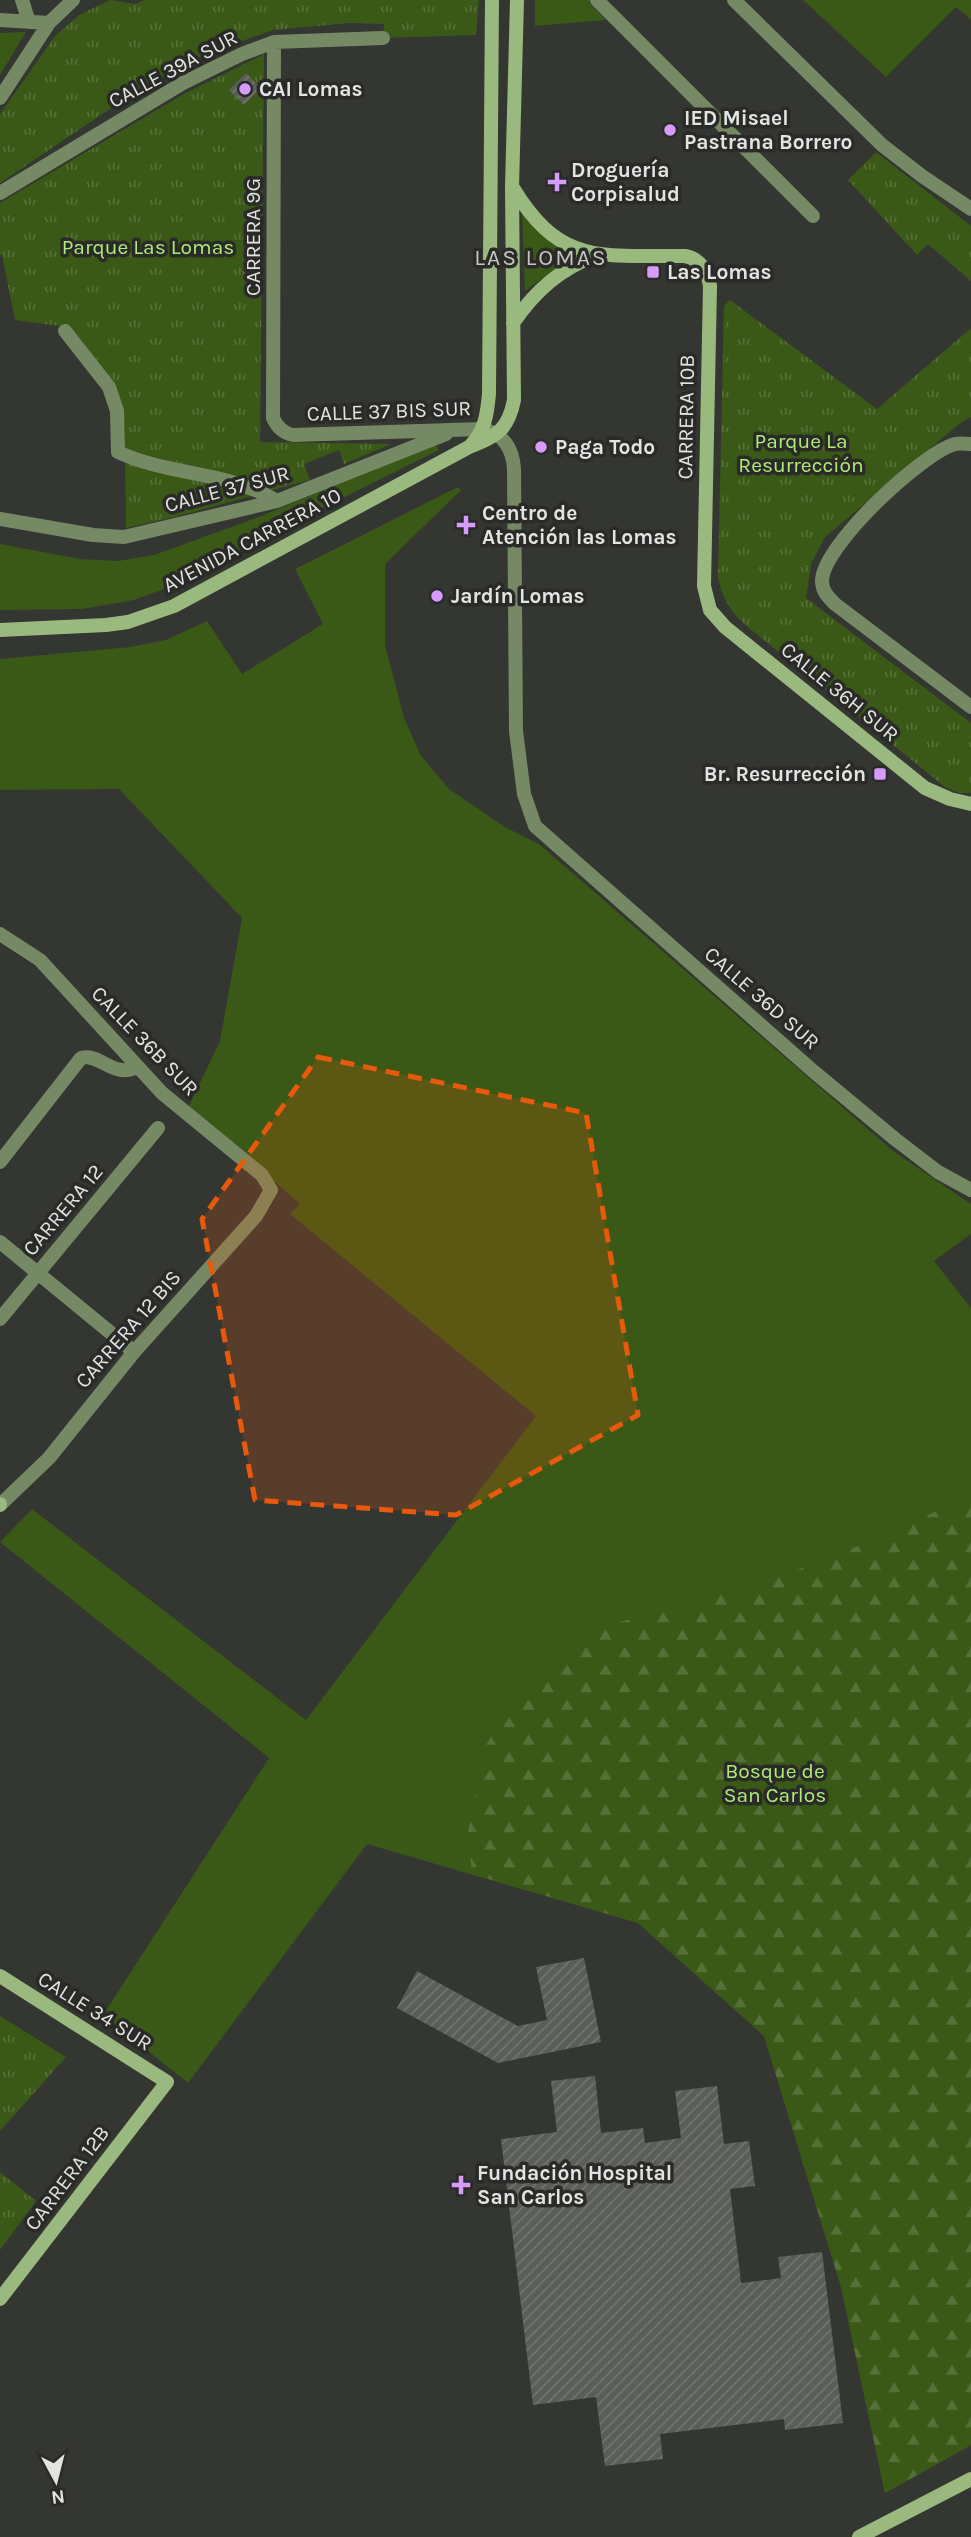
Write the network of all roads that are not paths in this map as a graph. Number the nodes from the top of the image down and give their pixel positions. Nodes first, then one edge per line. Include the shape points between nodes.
1 (22, 0) edge
2 (73, 0) edge
3 (492, 0) edge
4 (517, 0) edge
5 (597, 0) edge
6 (734, 0) edge
7 (0, 20) edge
8 (29, 22) junction
9 (49, 23) junction
10 (383, 38) dead end
11 (274, 42) junction
12 (0, 98) edge
13 (512, 187) junction
14 (0, 193) edge
15 (971, 209) edge
16 (813, 216) dead end
17 (597, 255) junction
18 (513, 323) junction
19 (65, 331) dead end
20 (457, 429) junction
21 (483, 429) junction
22 (282, 430) joint
23 (498, 434) junction
24 (971, 444) edge
25 (469, 447) junction
26 (277, 501) junction
27 (0, 519) edge
28 (710, 610) joint
29 (0, 630) edge
30 (971, 707) edge
31 (971, 804) edge
32 (0, 934) edge
33 (137, 1067) junction
34 (158, 1128) dead end
35 (0, 1162) edge
36 (262, 1175) joint
37 (971, 1190) edge
38 (0, 1242) edge
39 (37, 1274) junction
40 (0, 1319) edge
41 (134, 1352) junction
42 (0, 1504) edge
43 (0, 1976) edge
44 (167, 2082) joint
45 (0, 2300) edge
46 (971, 2479) edge
47 (859, 2537) edge

1 - 8 street
2 - 9 street
3 - 21 street, AVENIDA CARRERA 10 via 489,394
4 - 13 street
5 - 16 street
6 - 15 street via 882,145
7 - 8 street
8 - 9 street
9 - 12 street
10 - 11 street, CALLE 39A SUR
11 - 14 street, CALLE 39A SUR via 183,83
11 - 22 street, CARRERA 9G via 273,418
13 - 17 street via 528,213 552,236 576,250
13 - 18 street
17 - 18 street via 555,275
17 - 28 street, CARRERA 10B via 692,257 703,267 710,286 704,586
18 - 23 street via 514,400 509,419
19 - 26 street via 109,387 117,411 118,452 156,466 252,487
20 - 21 street, CALLE 37 BIS SUR
20 - 22 street, CALLE 37 BIS SUR via 293,435
20 - 26 street, CALLE 37 SUR
21 - 23 street, CALLE 37 BIS SUR
21 - 25 street, AVENIDA CARRERA 10
23 - 25 street, AVENIDA CARRERA 10
23 - 37 street, CALLE 36D SUR via 514,463 516,731 524,794 535,826 813,1071 938,1172
24 - 30 street via 956,444 920,464 854,524 823,572 822,582 828,598
25 - 29 street, AVENIDA CARRERA 10 via 174,606 128,622
26 - 27 street, CALLE 37 SUR via 124,537
28 - 31 street, CALLE 36H SUR via 725,627 925,788
32 - 33 street, CALLE 36B SUR via 40,960
33 - 35 street via 119,1070 81,1058
33 - 36 street, CALLE 36B SUR via 177,1107
34 - 39 street, CARRERA 12
36 - 41 street, CARRERA 12 BIS via 271,1190 256,1216
38 - 39 street
39 - 40 street, CARRERA 12
39 - 41 street
41 - 42 street, CARRERA 12 BIS via 49,1458
43 - 44 street, CALLE 34 SUR
44 - 45 street, CARRERA 12B
46 - 47 street

